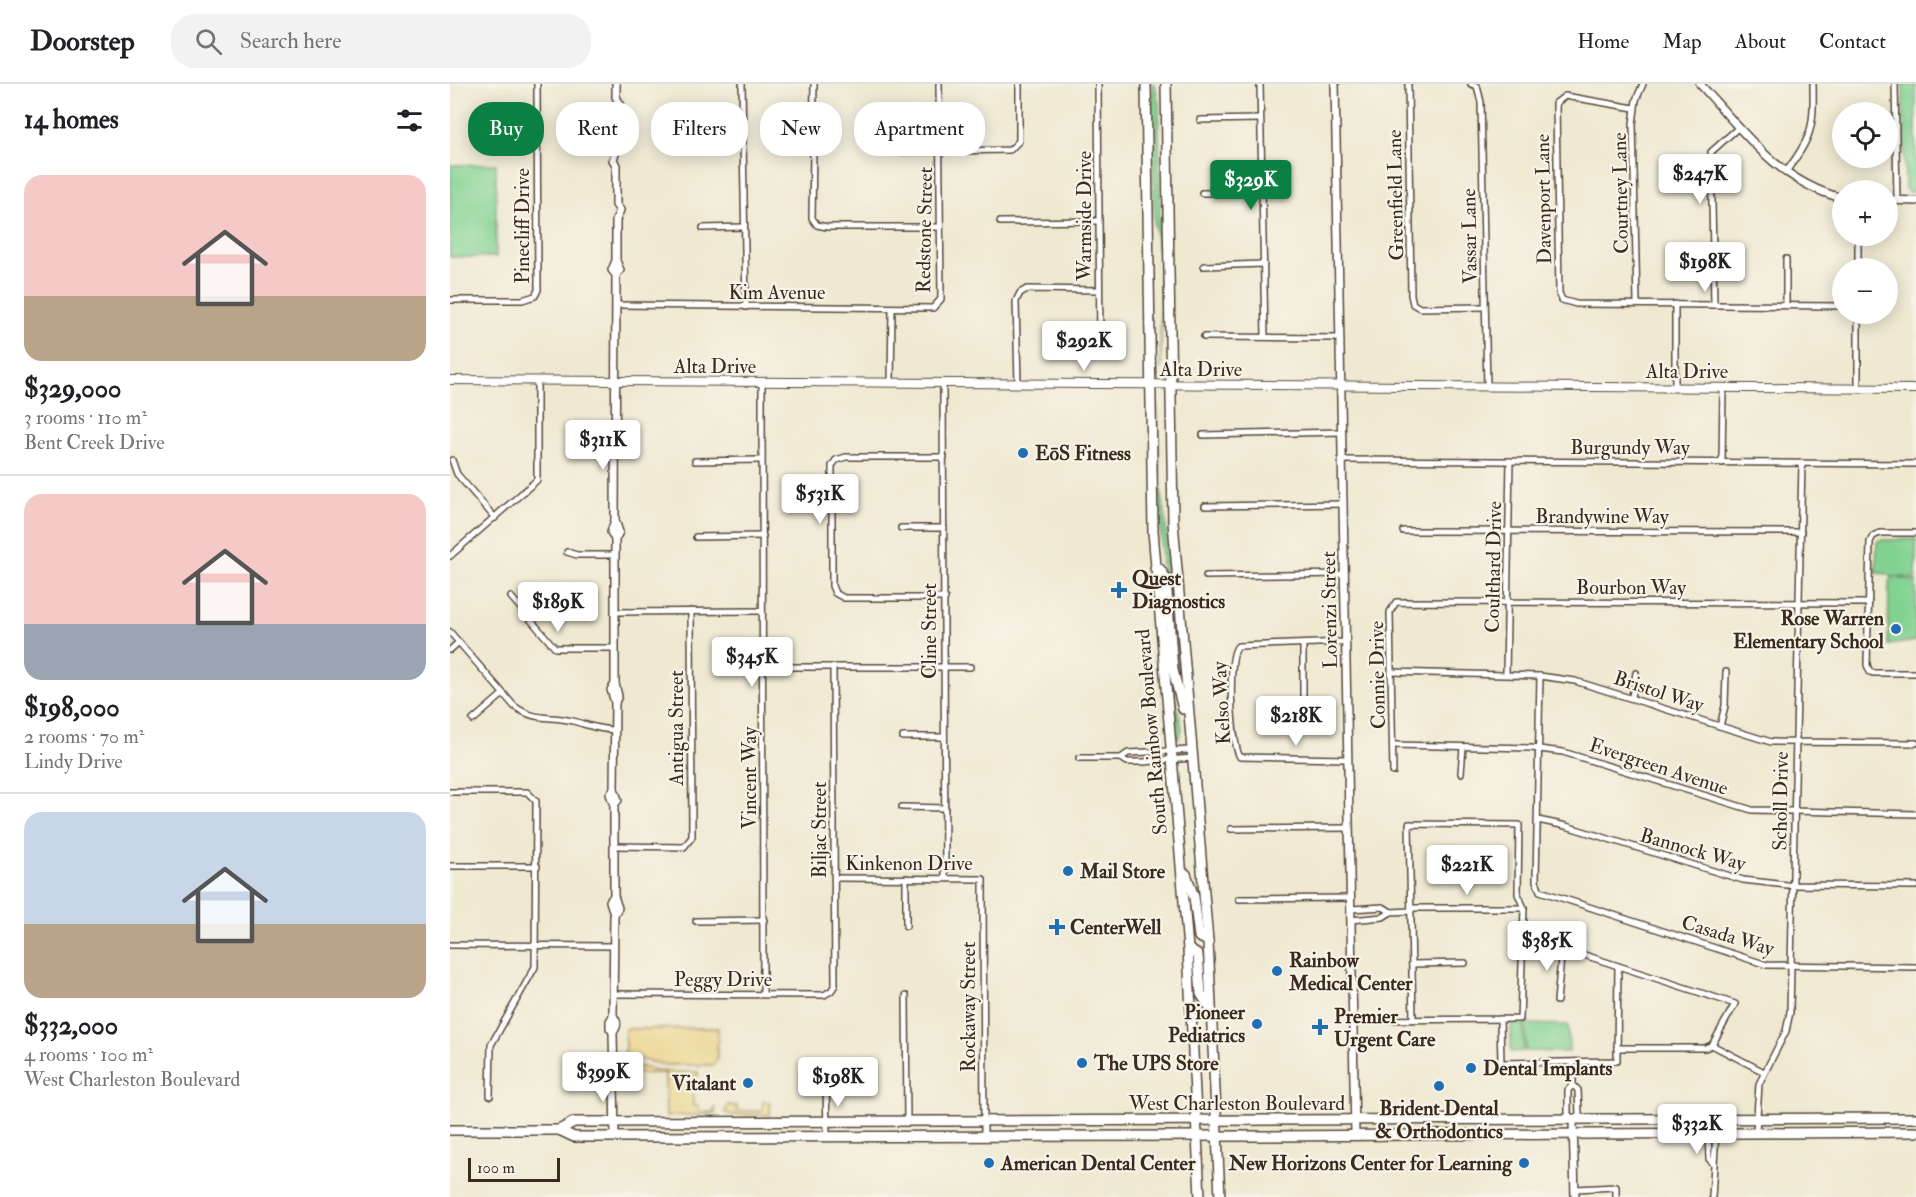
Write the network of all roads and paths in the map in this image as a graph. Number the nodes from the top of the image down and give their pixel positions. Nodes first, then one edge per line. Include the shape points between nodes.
1 (537, 84) edge
2 (616, 84) edge
3 (742, 84) edge
4 (814, 84) edge
5 (939, 84) edge
6 (1019, 84) edge
7 (1098, 84) edge
8 (1146, 84) edge
9 (1166, 84) edge
10 (1260, 84) edge
11 (1335, 84) edge
12 (1408, 84) edge
13 (1643, 84) edge
14 (1700, 84) edge
15 (1813, 84) edge
16 (1895, 84) edge
17 (1474, 85) edge
18 (742, 102) edge
19 (939, 102) edge
20 (1634, 108) junction
21 (1260, 119) junction
22 (1200, 120) dead end
23 (1739, 127) junction
24 (985, 152) edge
25 (742, 156) edge
26 (940, 156) edge
27 (1785, 173) junction
28 (1897, 180) edge
29 (1262, 192) junction
30 (1202, 193) dead end
31 (1832, 195) edge
32 (1898, 200) edge
33 (1916, 201) edge
34 (1098, 221) junction
35 (1000, 222) dead end
36 (743, 227) junction
37 (940, 227) junction
38 (703, 228) dead end
39 (1786, 259) dead end
40 (1264, 264) junction
41 (1204, 266) dead end
42 (1099, 290) junction
43 (450, 300) edge
44 (937, 304) joint
45 (1637, 304) junction
46 (1675, 304) junction
47 (616, 305) junction
48 (1714, 305) junction
49 (1786, 305) junction
50 (1832, 306) edge
51 (746, 307) junction
52 (1485, 307) junction
53 (892, 308) junction
54 (1858, 324) edge
55 (1204, 337) dead end
56 (1265, 337) junction
57 (1340, 338) junction
58 (1100, 348) dead end
59 (450, 380) edge
60 (537, 381) junction
61 (616, 381) junction
62 (762, 382) junction
63 (891, 383) junction
64 (943, 384) junction
65 (1018, 384) junction
66 (1150, 385) junction
67 (1169, 385) junction
68 (1341, 386) junction
69 (1487, 387) junction
70 (1676, 388) junction
71 (1723, 388) junction
72 (1858, 389) junction
73 (1916, 389) edge
74 (1342, 432) junction
75 (1203, 435) dead end
76 (944, 457) junction
77 (452, 460) dead end
78 (761, 460) junction
79 (1343, 460) junction
80 (695, 461) dead end
81 (1510, 461) junction
82 (1722, 463) junction
83 (1802, 463) junction
84 (1916, 464) edge
85 (1344, 504) junction
86 (1204, 506) dead end
87 (495, 518) junction
88 (901, 528) dead end
89 (944, 528) junction
90 (1403, 531) dead end
91 (1509, 531) junction
92 (1801, 532) junction
93 (1916, 533) edge
94 (763, 536) junction
95 (696, 537) dead end
96 (567, 552) dead end
97 (615, 555) junction
98 (450, 556) edge
99 (1155, 568) junction
100 (1345, 574) junction
101 (1206, 576) dead end
102 (511, 597) dead end
103 (945, 597) junction
104 (1507, 601) junction
105 (1799, 603) junction
106 (1869, 603) junction
107 (1393, 605) joint
108 (691, 611) junction
109 (762, 611) junction
110 (615, 612) junction
111 (450, 632) edge
112 (459, 642) junction
113 (1346, 642) junction
114 (1303, 644) junction
115 (615, 648) junction
116 (450, 650) edge
117 (764, 667) junction
118 (833, 667) junction
119 (945, 667) junction
120 (970, 667) dead end
121 (1391, 672) junction
122 (1726, 672) dead end
123 (1636, 673) dead end
124 (1916, 673) edge
125 (1506, 674) junction
126 (1540, 676) junction
127 (503, 694) junction
128 (1632, 698) junction
129 (1303, 702) dead end
130 (473, 720) dead end
131 (1720, 726) junction
132 (1188, 727) junction
133 (615, 730) junction
134 (903, 737) dead end
135 (944, 737) junction
136 (1796, 742) junction
137 (1916, 743) edge
138 (1393, 746) junction
139 (1463, 747) junction
140 (1539, 749) junction
141 (1191, 754) junction
142 (1171, 756) junction
143 (1078, 758) dead end
144 (1348, 759) junction
145 (1393, 772) dead end
146 (1461, 773) dead end
147 (450, 792) edge
148 (902, 807) dead end
149 (945, 808) junction
150 (1795, 814) junction
151 (1916, 814) edge
152 (1538, 820) junction
153 (1349, 828) junction
154 (1231, 829) dead end
155 (614, 846) junction
156 (1182, 863) junction
157 (450, 866) edge
158 (537, 866) junction
159 (835, 878) junction
160 (906, 878) junction
161 (945, 878) junction
162 (983, 879) joint
163 (1793, 885) junction
164 (1916, 886) edge
165 (1239, 898) dead end
166 (1351, 898) junction
167 (1524, 908) junction
168 (1351, 909) junction
169 (1411, 909) junction
170 (1390, 912) junction
171 (764, 920) junction
172 (1351, 920) junction
173 (696, 921) dead end
174 (906, 926) dead end
175 (1523, 935) junction
176 (1208, 940) junction
177 (450, 945) edge
178 (534, 945) junction
179 (614, 946) junction
180 (1562, 947) junction
181 (1188, 949) junction
182 (1465, 963) dead end
183 (1412, 964) junction
184 (1618, 966) junction
185 (1791, 966) junction
186 (1916, 967) edge
187 (831, 992) joint
188 (614, 994) junction
189 (764, 994) junction
190 (906, 996) dead end
191 (1557, 1001) dead end
192 (1212, 1011) junction
193 (1500, 1019) junction
194 (1353, 1020) junction
195 (1413, 1020) junction
196 (1712, 1045) junction
197 (1617, 1048) junction
198 (1573, 1062) junction
199 (1764, 1072) junction
200 (826, 1082) dead end
201 (1574, 1085) junction
202 (490, 1096) dead end
203 (1916, 1118) edge
204 (1756, 1119) junction
205 (1823, 1119) junction
206 (1573, 1120) junction
207 (1216, 1121) junction
208 (1355, 1121) junction
209 (615, 1122) junction
210 (826, 1122) junction
211 (907, 1122) junction
212 (984, 1122) junction
213 (1196, 1122) junction
214 (450, 1130) edge
215 (559, 1130) junction
216 (1916, 1132) edge
217 (1712, 1133) junction
218 (1756, 1133) junction
219 (1796, 1133) junction
220 (1573, 1134) junction
221 (1355, 1135) junction
222 (827, 1136) junction
223 (984, 1136) junction
224 (1197, 1136) junction
225 (1217, 1136) junction
226 (615, 1137) junction
227 (1575, 1193) edge
228 (1200, 1197) edge
229 (1220, 1197) edge
230 (1616, 1197) edge
231 (1712, 1197) edge

1 - 43 street, Pinecliff Drive via 538,290 535,296 522,300
2 - 47 street via 612,105 616,108 616,151 620,156 612,214 616,220 616,261 612,270 616,275
3 - 18 street
4 - 37 street via 812,218 817,225
5 - 19 street, Redstone Street
6 - 24 street via 1019,141 1016,147 1002,152
7 - 34 street, Warmside Drive
8 - 66 main road, South Rainbow Boulevard
9 - 67 main road, South Rainbow Boulevard
10 - 21 street
11 - 57 street, Lorenzi Street
12 - 52 street, Greenfield Lane via 1413,304 1420,308
13 - 20 street, Courtney Lane
14 - 23 street
15 - 27 street via 1809,141
16 - 28 street
17 - 52 street, Vassar Lane via 1481,102
20 - 45 street, Courtney Lane
20 - 45 street, Davenport Lane via 1570,96 1560,98 1555,109 1558,293 1567,303
21 - 22 street
21 - 29 street
23 - 27 street
23 - 48 street via 1711,152
25 - 36 street
26 - 37 street, Redstone Street
27 - 31 street
29 - 30 street
29 - 40 street
32 - 33 street
34 - 35 street
34 - 42 street, Warmside Drive
36 - 38 street
36 - 51 street
37 - 44 street, Redstone Street via 941,299
39 - 49 street
40 - 41 street
40 - 56 street
42 - 58 street, Warmside Drive
42 - 65 street via 1028,289 1020,293 1016,301
44 - 53 street, Kim Avenue via 925,309
45 - 46 street
46 - 48 street
46 - 70 street
47 - 51 street, Kim Avenue
47 - 61 street
48 - 49 street
49 - 50 street
51 - 53 street, Kim Avenue
52 - 69 street, Vassar Lane
53 - 63 street
54 - 72 street
55 - 56 street
56 - 57 street
57 - 68 street, Lorenzi Street
59 - 60 main road, Alta Drive
60 - 61 main road, Alta Drive
60 - 87 street via 537,480
61 - 62 main road, Alta Drive
61 - 97 street via 615,520 611,526
62 - 63 main road, Alta Drive
62 - 78 street, Vincent Way
63 - 64 main road, Alta Drive
64 - 65 main road, Alta Drive
64 - 76 street, Cline Street
65 - 66 main road, Alta Drive
66 - 67 main road, Alta Drive
66 - 99 main road, South Rainbow Boulevard
67 - 68 main road, Alta Drive
67 - 132 main road, South Rainbow Boulevard via 1173,522
68 - 69 main road, Alta Drive
68 - 74 street, Lorenzi Street
69 - 70 main road, Alta Drive
70 - 71 main road, Alta Drive
71 - 72 main road, Alta Drive
71 - 82 street
72 - 73 main road, Alta Drive
74 - 75 street
74 - 79 street, Lorenzi Street
76 - 89 street, Cline Street
76 - 103 street via 836,460 832,466 832,586 844,598
77 - 87 street via 457,474
78 - 80 street
78 - 94 street, Vincent Way
79 - 81 street, Burgundy Way
79 - 85 street, Lorenzi Street
81 - 82 street, Burgundy Way
81 - 91 street, Coulthard Drive
82 - 83 street, Burgundy Way
83 - 84 street, Burgundy Way
83 - 92 street, Scholl Drive
85 - 86 street
85 - 100 street, Lorenzi Street
87 - 98 street
88 - 89 street
89 - 103 street, Cline Street
90 - 91 street, Brandywine Way
91 - 92 street, Brandywine Way
91 - 104 street, Coulthard Drive
92 - 105 street, Scholl Drive
93 - 106 street via 1873,536
94 - 95 street
94 - 109 street, Vincent Way
96 - 97 street
97 - 110 street
99 - 132 main road via 1166,579 1173,670
99 - 142 main road, South Rainbow Boulevard
100 - 101 street
100 - 113 street, Lorenzi Street
102 - 115 street via 555,648
103 - 119 street, Cline Street
104 - 105 street, Bourbon Way
104 - 107 street, Bourbon Way via 1407,601
104 - 125 street, Coulthard Drive
105 - 106 street, Bourbon Way
105 - 136 street, Scholl Drive
106 - 124 street via 1870,672
107 - 121 street, Connie Drive
108 - 109 street
108 - 110 street
108 - 155 street, Antigua Street via 692,837 684,847
109 - 117 street, Vincent Way
110 - 115 street
111 - 112 street
112 - 116 street
112 - 127 street
113 - 114 street
113 - 144 street, Lorenzi Street
114 - 129 street
114 - 144 street, Kelso Way via 1235,648 1232,698 1240,757
115 - 133 street via 615,684 611,690
117 - 118 street
117 - 171 street, Vincent Way
118 - 119 street
118 - 159 street, Biljac Street
119 - 120 street
119 - 135 street, Cline Street
121 - 125 street, Bristol Way
121 - 138 street, Connie Drive
122 - 131 street
123 - 128 street
125 - 126 street, Bristol Way
126 - 128 street, Bristol Way via 1592,685
126 - 140 street
127 - 130 street
127 - 133 street via 514,706 534,717
128 - 131 street, Bristol Way
131 - 136 street, Bristol Way via 1771,742
132 - 141 main road, South Rainbow Boulevard
133 - 155 street via 614,789 618,800 614,805
134 - 135 street
135 - 149 street, Cline Street
136 - 137 street, Bristol Way
136 - 150 street, Scholl Drive
138 - 139 street, Evergreen Avenue
138 - 145 street, Connie Drive
139 - 140 street, Evergreen Avenue
139 - 146 street
140 - 150 street, Evergreen Avenue via 1590,760 1740,808
140 - 152 street
141 - 142 street
141 - 176 main road, South Rainbow Boulevard
142 - 143 street via 1128,753 1121,758
142 - 156 main road, South Rainbow Boulevard
144 - 153 street, Lorenzi Street
147 - 158 street via 527,792 533,796 537,810
148 - 149 street
149 - 161 street, Cline Street
150 - 151 street, Evergreen Avenue
150 - 163 street, Scholl Drive
152 - 163 street, Bannock Way via 1723,876
152 - 185 street, Casada Way via 1538,889 1767,965
153 - 154 street
153 - 166 street, Lorenzi Street
155 - 179 street via 614,896 618,908 614,914
156 - 176 main road via 1194,897 1197,932
156 - 181 main road, South Rainbow Boulevard
157 - 158 street
158 - 178 street
159 - 160 street, Kinkenon Drive
159 - 187 street, Biljac Street via 835,985
160 - 161 street, Kinkenon Drive
160 - 174 street
161 - 162 street, Kinkenon Drive
162 - 212 street, Rockaway Street
163 - 164 street, Bannock Way
163 - 185 street, Scholl Drive
165 - 166 street
166 - 168 street, Lorenzi Street
167 - 169 street
167 - 169 street via 1518,894 1519,825 1409,824
167 - 175 street
168 - 170 street via 1383,907
168 - 172 street, Lorenzi Street
169 - 170 street
169 - 183 street
170 - 172 street via 1383,917
171 - 173 street
171 - 189 street, Vincent Way
172 - 194 street, Lorenzi Street
175 - 180 street
175 - 193 street via 1520,1019
176 - 192 main road, South Rainbow Boulevard
177 - 178 street
178 - 179 street
178 - 202 street via 531,978 491,1045
179 - 188 street
180 - 184 street
180 - 191 street
181 - 192 main road via 1198,955 1201,994
181 - 213 main road, South Rainbow Boulevard
182 - 183 street
183 - 195 street
184 - 196 street via 1735,1004
184 - 197 street
185 - 186 street, Casada Way
185 - 199 street, Scholl Drive via 1789,1021
187 - 189 street, Peggy Drive
188 - 189 street, Peggy Drive
188 - 209 street via 614,1016 610,1020
190 - 211 street
192 - 207 main road, South Rainbow Boulevard
193 - 195 street
193 - 198 street via 1501,1063
194 - 195 street
194 - 208 street, Lorenzi Street
196 - 197 street
196 - 199 street
197 - 198 street via 1617,1061
198 - 201 street
199 - 204 street, Scholl Drive via 1757,1092
200 - 210 street
201 - 206 street via 1578,1090 1579,1114
201 - 206 street via 1568,1090 1568,1114
203 - 205 main road, West Charleston Boulevard
204 - 205 main road, West Charleston Boulevard
204 - 206 main road, West Charleston Boulevard
204 - 218 street, Scholl Drive
205 - 219 main road via 1800,1127
206 - 208 main road, West Charleston Boulevard
206 - 220 street
207 - 208 main road, West Charleston Boulevard
207 - 213 main road, West Charleston Boulevard
207 - 225 main road, South Rainbow Boulevard
208 - 221 street, Lorenzi Street
209 - 210 main road, West Charleston Boulevard
209 - 215 main road, West Charleston Boulevard via 574,1122
209 - 226 street
210 - 211 main road, West Charleston Boulevard
210 - 222 street
211 - 212 main road, West Charleston Boulevard
212 - 213 main road, West Charleston Boulevard
212 - 223 street, Rockaway Street
213 - 224 main road, South Rainbow Boulevard
214 - 215 main road, West Charleston Boulevard
215 - 226 main road, West Charleston Boulevard via 574,1137
216 - 219 main road, West Charleston Boulevard
217 - 218 main road, West Charleston Boulevard
217 - 220 main road, West Charleston Boulevard
217 - 231 street
218 - 219 main road, West Charleston Boulevard
220 - 221 main road, West Charleston Boulevard
220 - 227 street
221 - 225 main road, West Charleston Boulevard
222 - 223 main road, West Charleston Boulevard
222 - 226 main road, West Charleston Boulevard
223 - 224 main road, West Charleston Boulevard
224 - 225 main road, West Charleston Boulevard
224 - 228 main road, South Rainbow Boulevard
225 - 229 main road, South Rainbow Boulevard
227 - 230 street via 1616,1187

